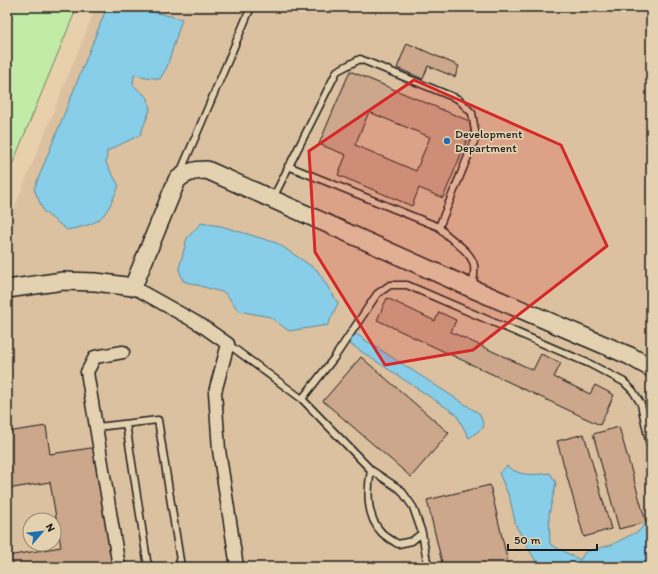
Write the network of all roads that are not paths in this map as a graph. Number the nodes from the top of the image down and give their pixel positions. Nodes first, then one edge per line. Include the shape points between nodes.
1 (251, 7) edge
2 (288, 166) junction
3 (177, 180) junction
4 (272, 200) junction
5 (440, 227) junction
6 (133, 287) junction
7 (7, 289) edge
8 (473, 289) junction
9 (228, 344) junction
10 (123, 352) dead end
11 (651, 368) edge
12 (302, 399) junction
13 (126, 424) junction
14 (97, 428) junction
15 (651, 450) edge
16 (371, 470) junction
17 (422, 533) junction
18 (120, 567) edge
19 (148, 567) edge
20 (181, 567) edge
21 (237, 567) edge
22 (428, 567) edge

1 - 3 lane
2 - 4 lane
2 - 5 lane
2 - 5 lane via 337,71 360,59 458,99 472,113 476,137
3 - 4 street via 186,173 207,170
3 - 6 street
4 - 8 street
5 - 8 lane via 445,235 464,250 474,265
6 - 7 street via 63,281
6 - 9 street via 201,325
8 - 11 street via 630,356
9 - 12 lane
9 - 21 street via 215,392 219,450
10 - 14 street via 95,357 87,372
12 - 15 lane via 334,358 377,294 390,285 407,285 570,355 624,382 641,404
12 - 16 lane
13 - 14 lane
13 - 19 lane
13 - 20 lane via 158,420
14 - 18 street
16 - 17 lane via 401,490 412,507
16 - 17 lane via 368,500 373,518 382,533 398,544 412,541
17 - 22 lane

